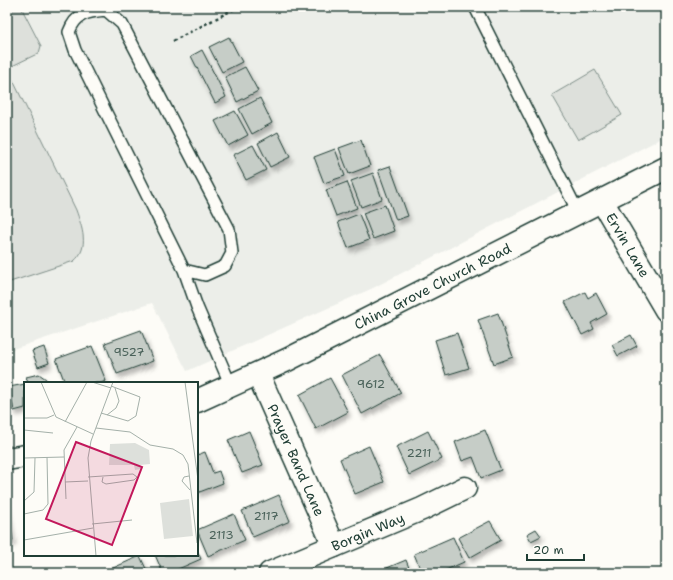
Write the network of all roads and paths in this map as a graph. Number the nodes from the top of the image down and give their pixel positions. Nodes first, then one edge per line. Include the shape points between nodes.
1 (238, 7) edge
2 (475, 7) edge
3 (173, 41) dead end
4 (666, 168) edge
5 (602, 201) junction
6 (578, 212) junction
7 (184, 270) junction
8 (666, 310) edge
9 (258, 374) junction
10 (231, 386) junction
11 (198, 401) edge
12 (24, 456) edge
13 (7, 459) edge
14 (465, 488) dead end
15 (334, 546) junction
16 (270, 573) edge

1 - 3 path
2 - 6 lane
4 - 5 street, China Grove Church Road
5 - 6 street, China Grove Church Road
5 - 8 street, Ervin Lane
6 - 9 street, China Grove Church Road
7 - 7 lane via 75,50 69,32 73,20 88,12 106,10 122,24 229,229 232,253 225,266 205,275
7 - 10 lane
9 - 10 street, China Grove Church Road
9 - 15 street, Prayer Band Lane
10 - 11 street, China Grove Church Road
12 - 13 street
14 - 15 street, Borgin Way
15 - 16 street, Borgin Way

